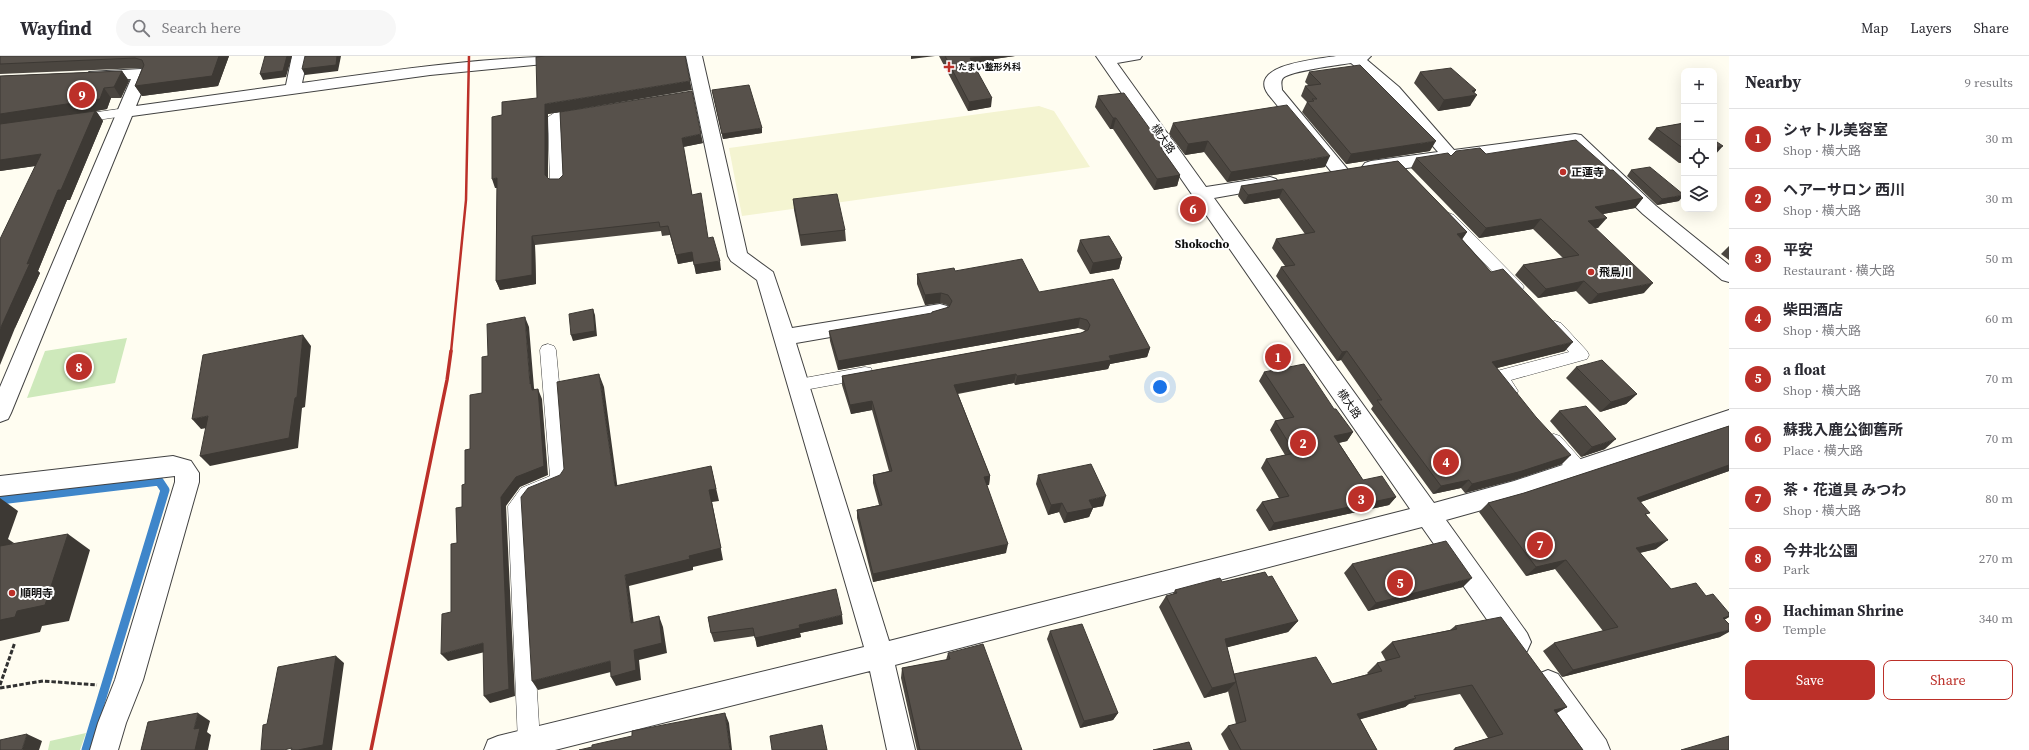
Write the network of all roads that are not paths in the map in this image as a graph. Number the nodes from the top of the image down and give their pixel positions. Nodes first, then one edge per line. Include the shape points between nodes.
1 (300, 56) edge
2 (575, 56) edge
3 (694, 56) edge
4 (1134, 56) edge
5 (1358, 57) edge
6 (1105, 58) edge
7 (82, 75) edge
8 (293, 88) junction
9 (593, 111) edge
10 (126, 112) junction
11 (63, 121) edge
12 (1449, 155) junction
13 (1287, 180) edge
14 (557, 184) edge
15 (1202, 194) junction
16 (1440, 208) edge
17 (1729, 275) edge
18 (1527, 298) edge
19 (940, 311) edge
20 (1543, 315) edge
21 (784, 337) junction
22 (548, 350) dead end
23 (884, 370) edge
24 (799, 385) junction
25 (1519, 400) edge
26 (0, 413) edge
27 (1729, 419) edge
28 (1544, 429) edge
29 (1579, 469) junction
30 (0, 486) edge
31 (1427, 515) junction
32 (880, 656) junction
33 (529, 742) junction
34 (104, 750) edge
35 (498, 750) edge
36 (901, 750) edge
37 (1596, 750) edge

1 - 8 street
2 - 8 street via 430,70
3 - 21 street via 695,96 738,256 766,277
4 - 6 street
5 - 12 street via 1419,118
5 - 12 street via 1289,69 1278,74 1273,82 1274,91 1333,173 1402,169
6 - 15 street, 横大路
7 - 10 street via 140,74
8 - 10 street
9 - 14 lane via 554,117
10 - 11 lane
10 - 26 street
12 - 17 street via 1575,139 1658,219
13 - 15 street
15 - 31 street, 横大路
16 - 18 lane
19 - 21 street
20 - 25 lane via 1581,355 1499,378
21 - 24 street
22 - 33 lane via 559,480 527,493 517,506
23 - 24 lane
24 - 32 street
27 - 29 street
28 - 29 lane
29 - 31 street via 1514,491
30 - 34 street via 173,466 183,468 187,473 187,482 129,680
31 - 32 street
31 - 37 street, 横大路
32 - 33 street
32 - 36 street
33 - 35 street

